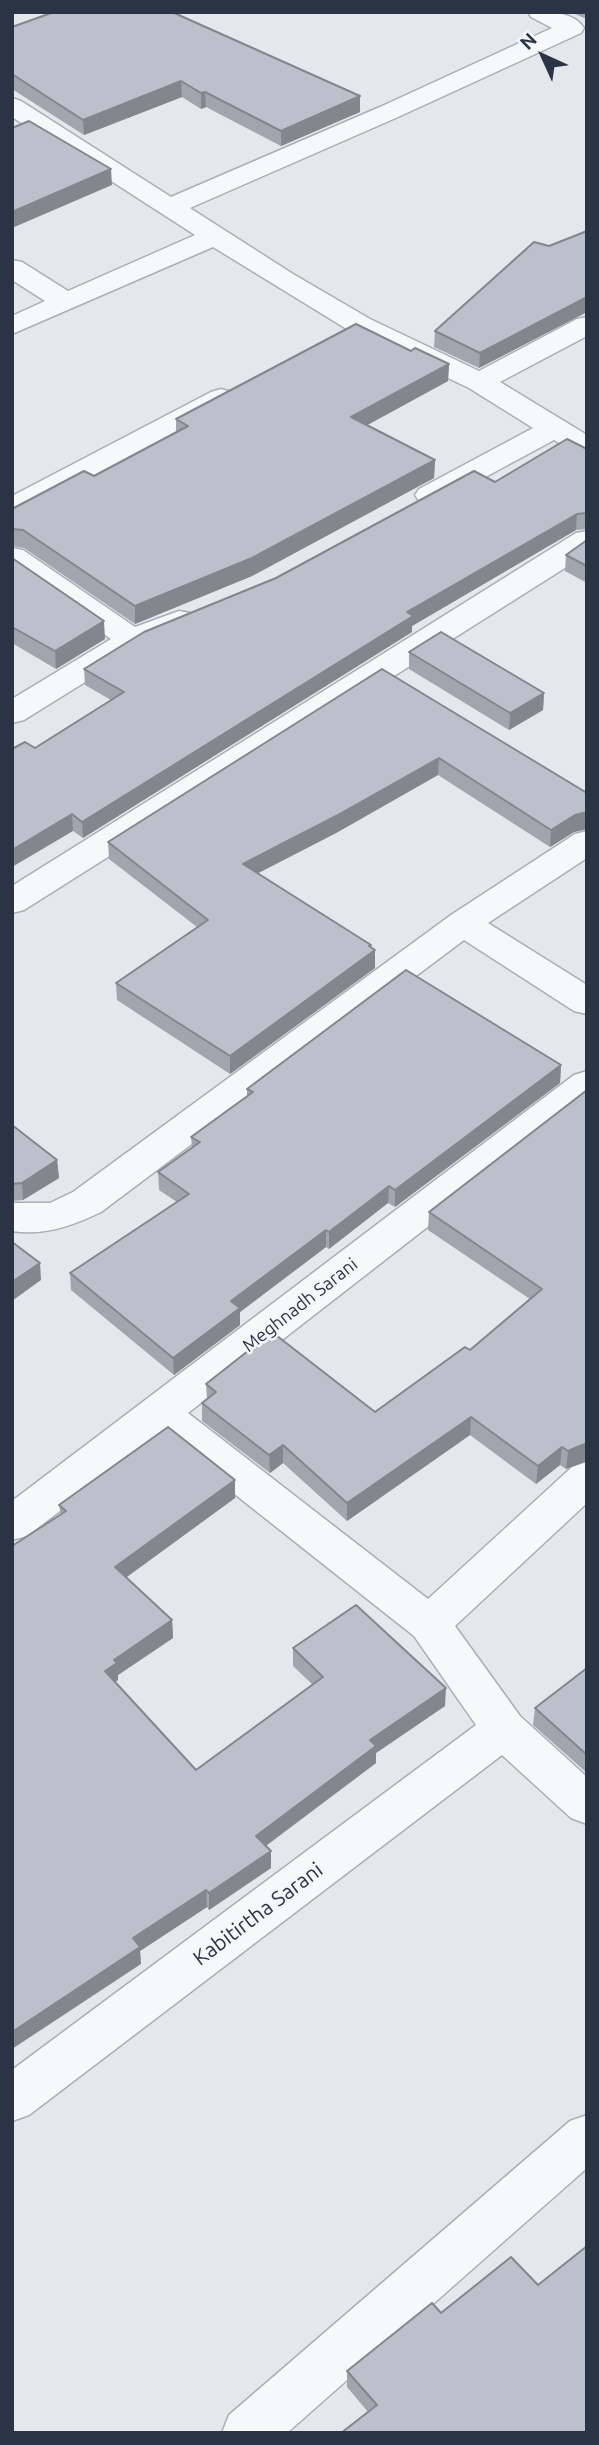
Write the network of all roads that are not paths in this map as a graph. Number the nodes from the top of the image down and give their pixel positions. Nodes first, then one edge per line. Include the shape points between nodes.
1 (540, 12) edge
2 (364, 101) dead end
3 (12, 106) edge
4 (389, 112) junction
5 (170, 207) junction
6 (214, 237) junction
7 (12, 268) edge
8 (65, 301) junction
9 (587, 325) edge
10 (12, 326) edge
11 (479, 382) junction
12 (240, 388) edge
13 (554, 428) junction
14 (587, 448) edge
15 (409, 506) edge
16 (12, 508) edge
17 (587, 540) edge
18 (12, 557) edge
19 (204, 610) edge
20 (132, 639) junction
21 (381, 669) junction
22 (415, 690) edge
23 (12, 713) edge
24 (587, 842) edge
25 (12, 902) edge
26 (464, 923) junction
27 (587, 1002) edge
28 (587, 1084) edge
29 (12, 1217) edge
30 (160, 1413) junction
31 (587, 1478) edge
32 (12, 1524) edge
33 (429, 1624) junction
34 (504, 1729) junction
35 (587, 1805) edge
36 (12, 2099) edge
37 (587, 2137) edge
38 (248, 2433) edge

1 - 4 street via 572,28
2 - 4 street
3 - 5 street
4 - 5 street
5 - 6 street
6 - 8 street
6 - 11 street via 348,331
7 - 8 street
8 - 10 street
9 - 11 street
11 - 13 street
12 - 16 street
13 - 14 street
13 - 15 street
17 - 21 street
18 - 20 street
19 - 20 street
20 - 23 street
21 - 22 street
21 - 25 street
24 - 26 street
26 - 27 street
26 - 29 street via 87,1202 60,1217
28 - 30 street, Meghnadh Sarani
30 - 32 street, Meghnadh Sarani
30 - 33 street
31 - 33 street
33 - 34 street
34 - 35 street
34 - 36 street, Kabitirtha Sarani
37 - 38 street

